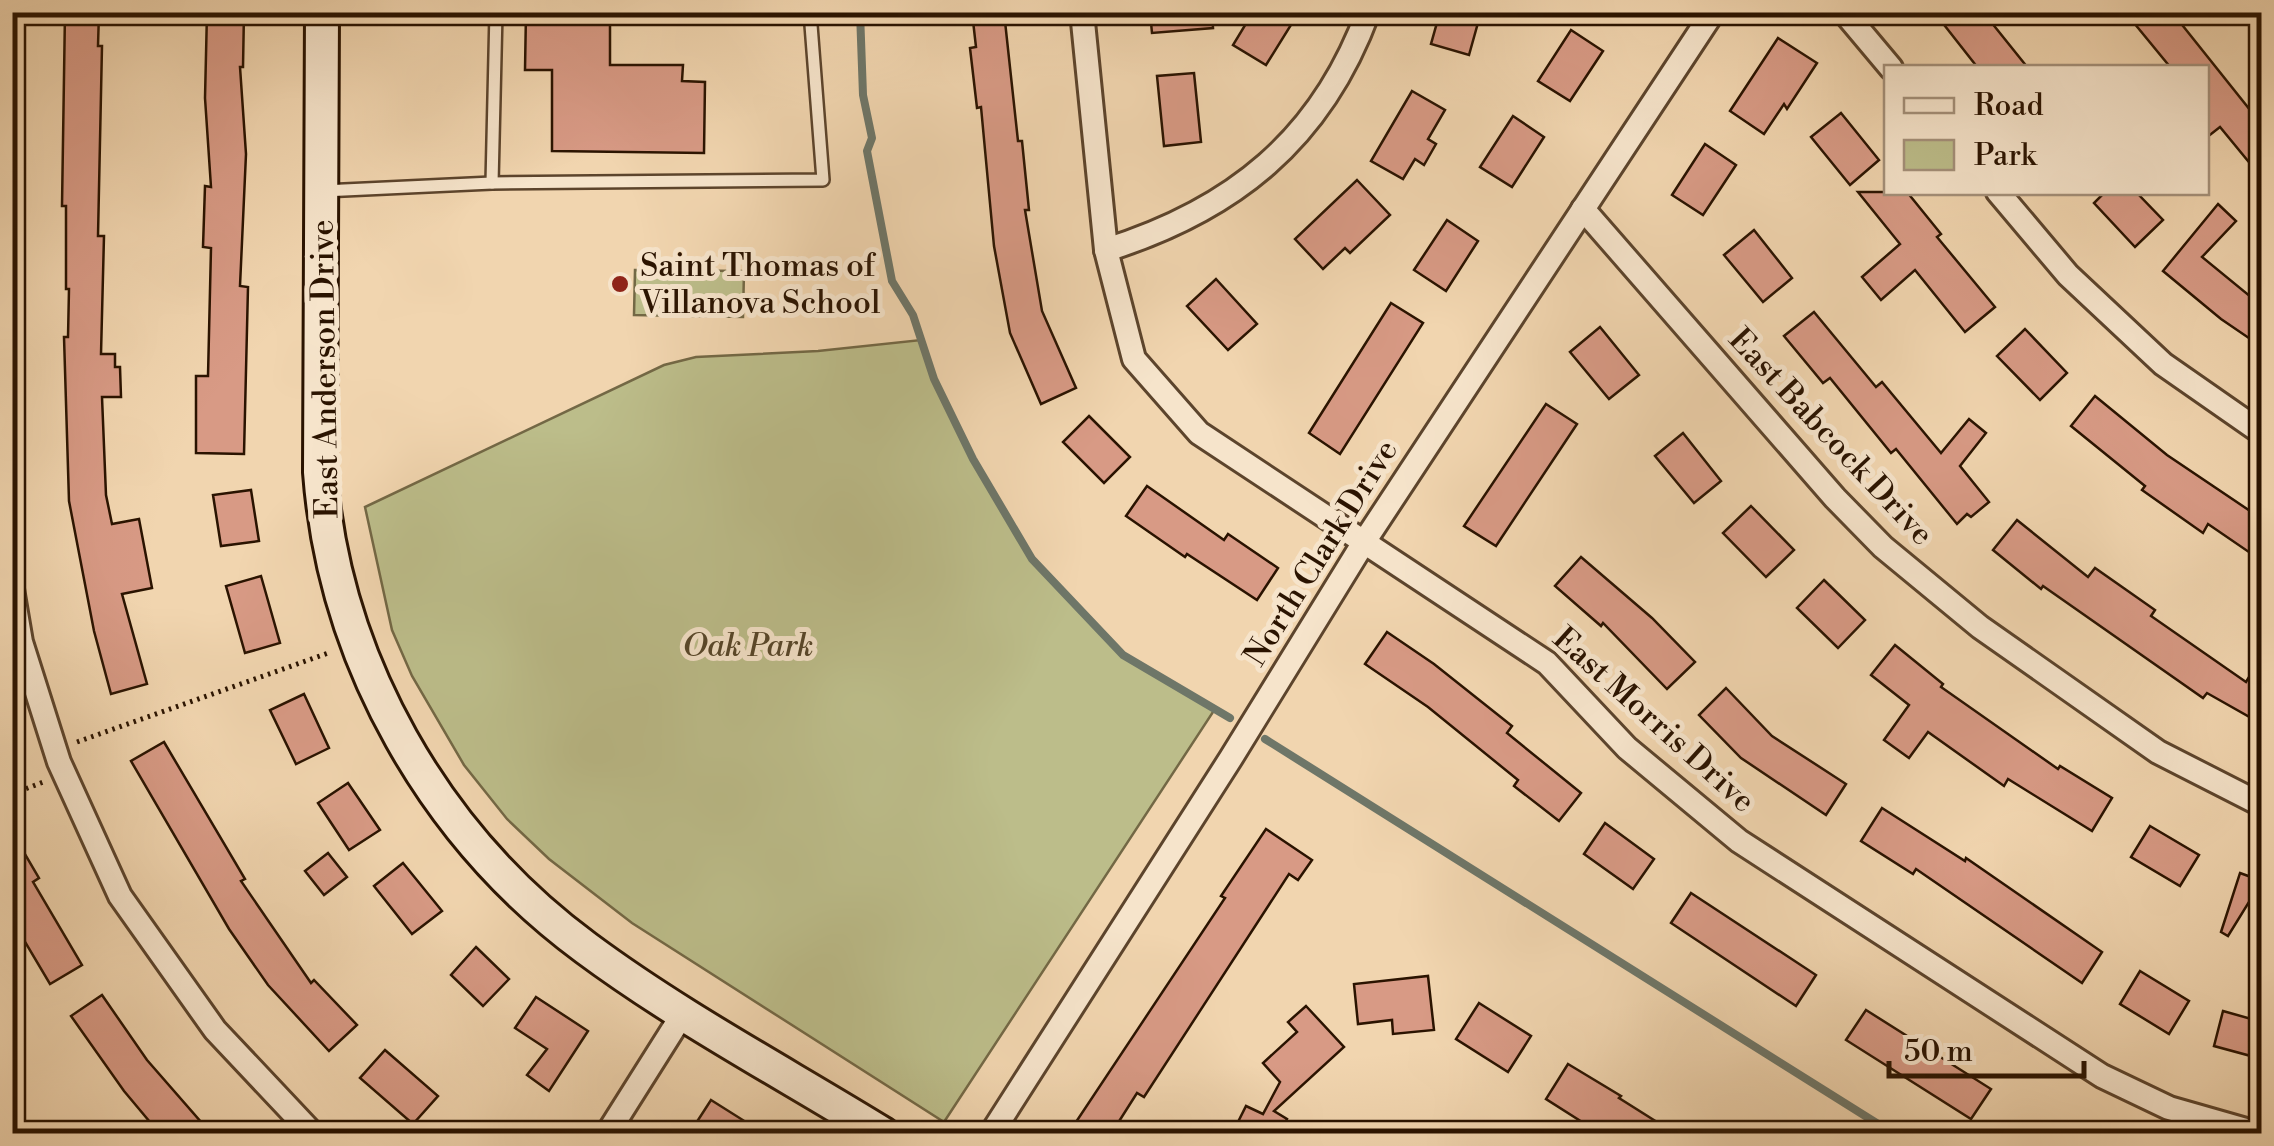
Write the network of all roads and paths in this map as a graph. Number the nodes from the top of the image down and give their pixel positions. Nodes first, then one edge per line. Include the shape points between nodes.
1 (322, 12) edge
2 (496, 12) edge
3 (810, 12) edge
4 (1082, 12) edge
5 (1368, 12) edge
6 (1713, 12) edge
7 (1844, 12) edge
8 (1889, 65) edge
9 (492, 184) junction
10 (322, 190) junction
11 (2001, 195) edge
12 (1583, 209) junction
13 (1106, 250) junction
14 (2262, 433) edge
15 (1364, 542) junction
16 (12, 589) edge
17 (357, 643) junction
18 (60, 762) junction
19 (12, 794) edge
20 (2262, 805) edge
21 (684, 1012) junction
22 (313, 1134) edge
23 (607, 1134) edge
24 (883, 1134) edge
25 (991, 1134) edge
26 (2260, 1134) edge

1 - 10 street, East Anderson Drive
2 - 9 lane
3 - 9 lane via 823,180
4 - 13 street, East Morris Drive
5 - 13 street via 1315,113 1258,172 1198,214
6 - 12 street, North Clark Drive
7 - 8 street
9 - 10 lane
10 - 17 street, East Anderson Drive via 324,526
11 - 14 street via 2068,274 2163,364
12 - 15 street, North Clark Drive
12 - 20 street, East Babcock Drive via 1883,547 1980,626 2158,752
13 - 15 street, East Morris Drive via 1134,358 1199,433
15 - 25 street, North Clark Drive
15 - 26 street, East Morris Drive via 1547,663 1627,748 1740,840 2102,1076 2169,1108
16 - 18 street via 21,642
17 - 18 path via 75,743
17 - 21 street, East Anderson Drive via 397,736 478,850 585,948
18 - 19 path via 49,779
18 - 22 street via 120,896 214,1030
21 - 23 street
21 - 24 street, East Anderson Drive

